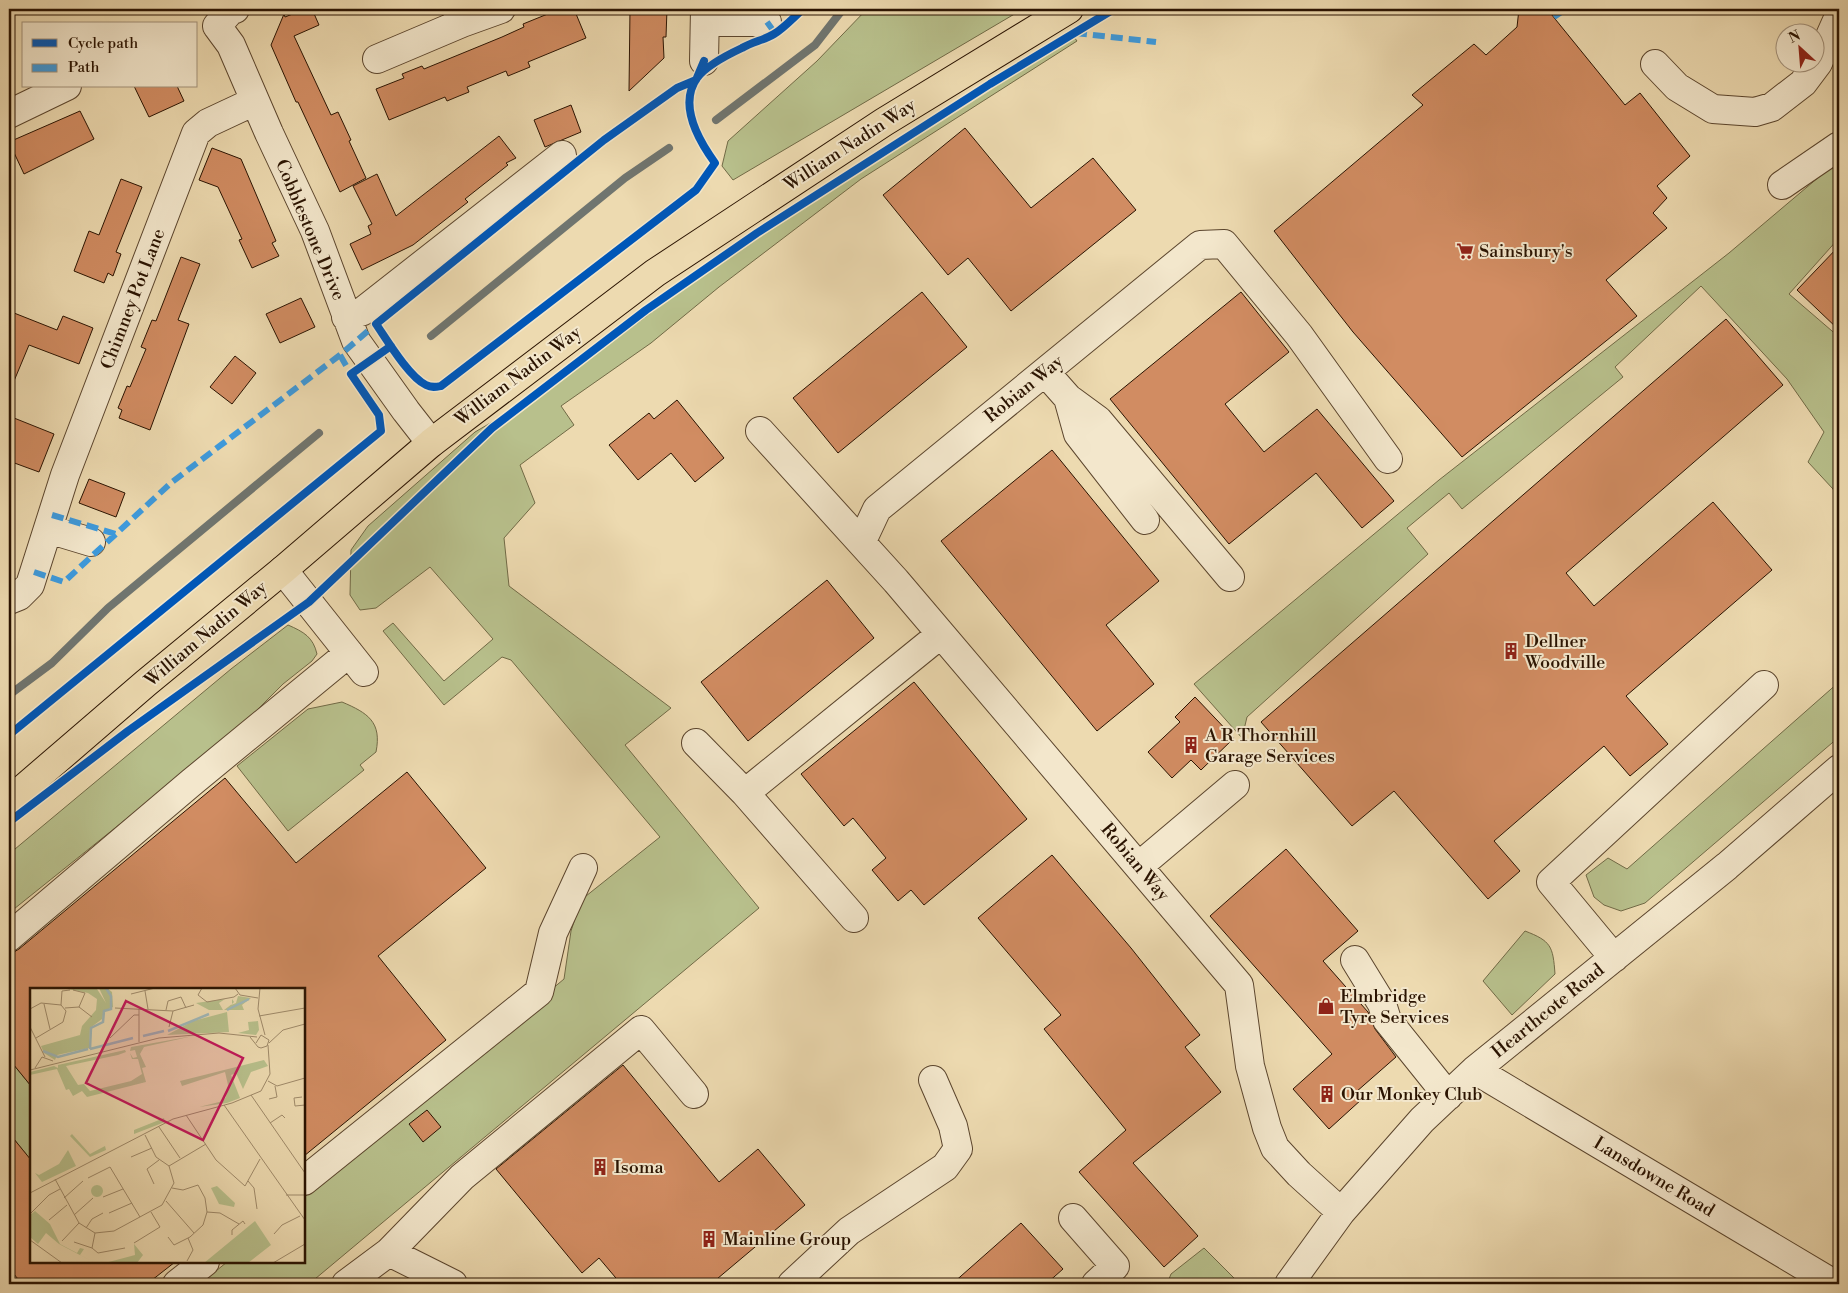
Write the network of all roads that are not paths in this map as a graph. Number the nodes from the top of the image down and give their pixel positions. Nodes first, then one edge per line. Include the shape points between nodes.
1 (501, 9) edge
2 (1069, 9) edge
3 (705, 15) edge
4 (459, 16) edge
5 (1839, 16) edge
6 (216, 20) edge
7 (768, 22) dead end
8 (1832, 57) edge
9 (377, 59) dead end
10 (704, 61) dead end
11 (1655, 64) dead end
12 (63, 88) edge
13 (255, 101) junction
14 (9, 114) edge
15 (1839, 146) edge
16 (562, 155) dead end
17 (1782, 185) dead end
18 (346, 317) junction
19 (1045, 372) junction
20 (1068, 398) junction
21 (760, 431) dead end
22 (431, 443) junction
23 (1388, 459) dead end
24 (1144, 520) dead end
25 (48, 529) junction
26 (862, 541) junction
27 (91, 542) dead end
28 (284, 570) junction
29 (1230, 577) dead end
30 (9, 600) edge
31 (941, 634) junction
32 (1764, 685) dead end
33 (696, 743) dead end
34 (1839, 770) edge
35 (1235, 785) dead end
36 (745, 793) junction
37 (9, 800) edge
38 (1139, 866) junction
39 (583, 868) dead end
40 (854, 918) dead end
41 (9, 937) edge
42 (1614, 958) junction
43 (1355, 960) dead end
44 (1475, 1070) junction
45 (933, 1080) dead end
46 (694, 1094) dead end
47 (1448, 1096) junction
48 (305, 1179) edge
49 (1341, 1212) junction
50 (1073, 1218) dead end
51 (389, 1252) junction
52 (204, 1263) edge
53 (177, 1284) edge
54 (346, 1284) edge
55 (453, 1284) edge
56 (792, 1284) edge
57 (1096, 1284) edge
58 (1290, 1284) edge
59 (1834, 1284) edge

1 - 4 street
2 - 22 main road, William Nadin Way via 884,122 655,273
3 - 7 street
3 - 10 street
4 - 9 street via 424,39
5 - 8 street
6 - 13 street, Cobblestone Drive via 231,45
8 - 11 street via 1818,63 1802,83 1772,107 1755,112 1713,109 1677,87
12 - 14 street
13 - 18 street, Cobblestone Drive via 314,231
13 - 25 street, Chimney Pot Lane via 208,123 196,133 65,475
15 - 17 street
16 - 18 street via 364,311
18 - 22 street, Cobblestone Drive via 356,341
19 - 20 street
19 - 23 street, Robian Way via 1200,246 1224,244 1299,335
19 - 26 street, Robian Way via 877,509
20 - 24 street via 1078,434
20 - 29 street via 1098,420
21 - 26 street, Robian Way
22 - 28 main road, William Nadin Way
25 - 27 street
25 - 30 street, Chimney Pot Lane via 30,585 19,596
26 - 31 street, Robian Way
28 - 37 main road, William Nadin Way
28 - 41 street via 356,662 192,782
31 - 36 street
31 - 38 street, Robian Way
32 - 42 street via 1551,882
33 - 36 street
34 - 42 street, Hearthcote Road
35 - 38 street
36 - 40 street
38 - 49 street, Robian Way via 1239,985 1250,1066 1275,1148
39 - 48 street via 553,933 539,992
42 - 44 street, Hearthcote Road
43 - 47 street via 1382,1004 1386,1020
44 - 47 street, Hearthcote Road
44 - 59 street, Lansdowne Road
45 - 56 street via 953,1126 958,1149 945,1167 849,1231
46 - 51 street via 641,1030 462,1177
47 - 49 street, Hearthcote Road via 1422,1120
49 - 58 street, Hearthcote Road
50 - 57 street via 1114,1266
51 - 54 street
51 - 55 street
52 - 53 street

